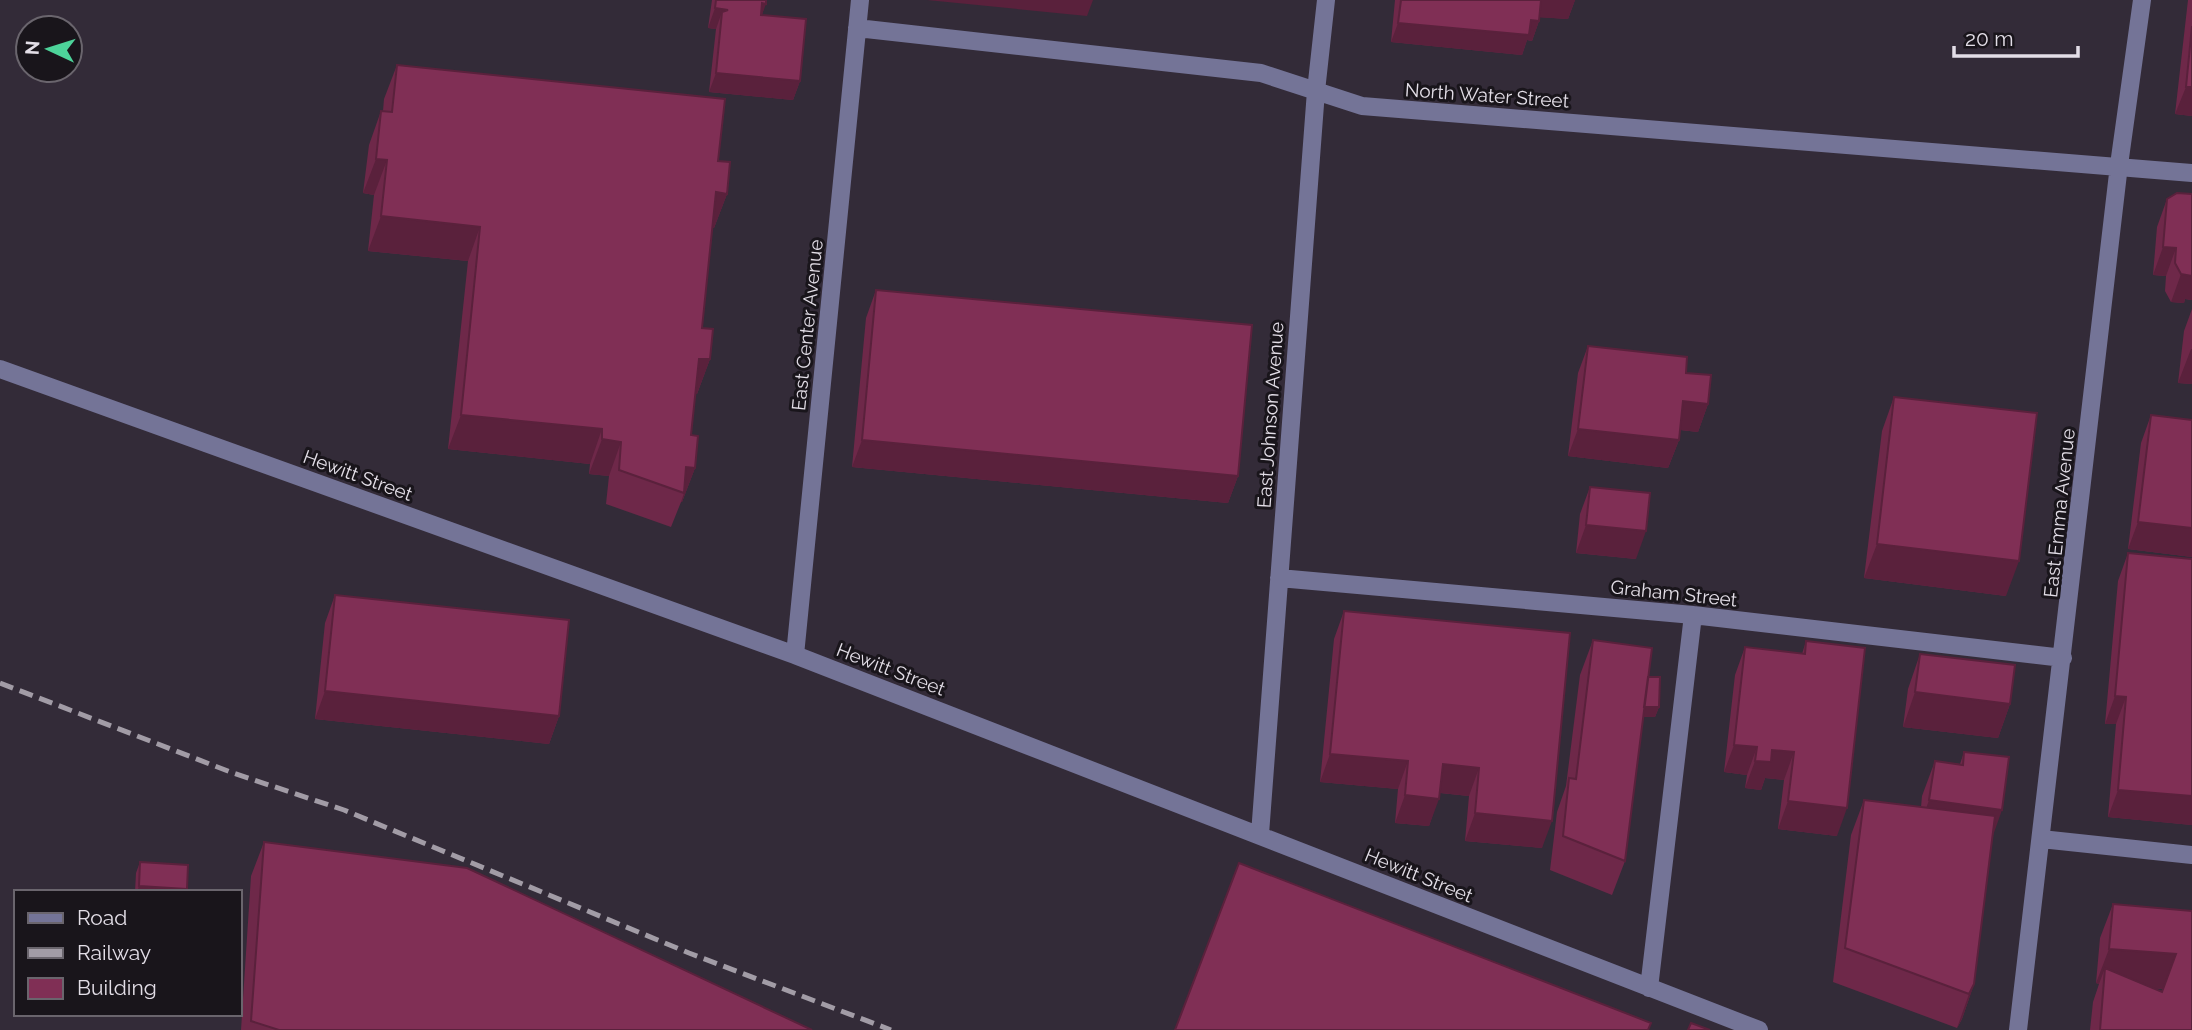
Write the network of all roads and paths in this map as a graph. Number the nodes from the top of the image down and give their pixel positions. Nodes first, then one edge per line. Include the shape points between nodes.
1 (860, 0) edge
2 (1326, 0) edge
3 (2141, 0) edge
4 (857, 28) junction
5 (1316, 91) junction
6 (2119, 165) junction
7 (2192, 173) edge
8 (0, 369) edge
9 (1279, 578) junction
10 (1693, 615) junction
11 (795, 655) junction
12 (2063, 658) junction
13 (1260, 834) junction
14 (2041, 839) junction
15 (2192, 855) edge
16 (1649, 988) junction
17 (1759, 1030) edge
18 (2018, 1030) edge

1 - 4 street, East Center Avenue
2 - 5 street, East Johnson Avenue
3 - 6 street, East Emma Avenue
4 - 5 street, North Water Street via 1261,73
4 - 11 street, East Center Avenue
5 - 6 street, North Water Street via 1362,106
5 - 9 street, East Johnson Avenue
6 - 7 street, North Water Street
6 - 12 street, East Emma Avenue
8 - 11 street, Hewitt Street
9 - 10 street, Graham Street
9 - 13 street, East Johnson Avenue
10 - 12 street, Graham Street
10 - 16 street
11 - 13 street, Hewitt Street
12 - 14 street, East Emma Avenue
13 - 16 street, Hewitt Street
14 - 15 street
14 - 18 street, East Emma Avenue
16 - 17 street, Hewitt Street

